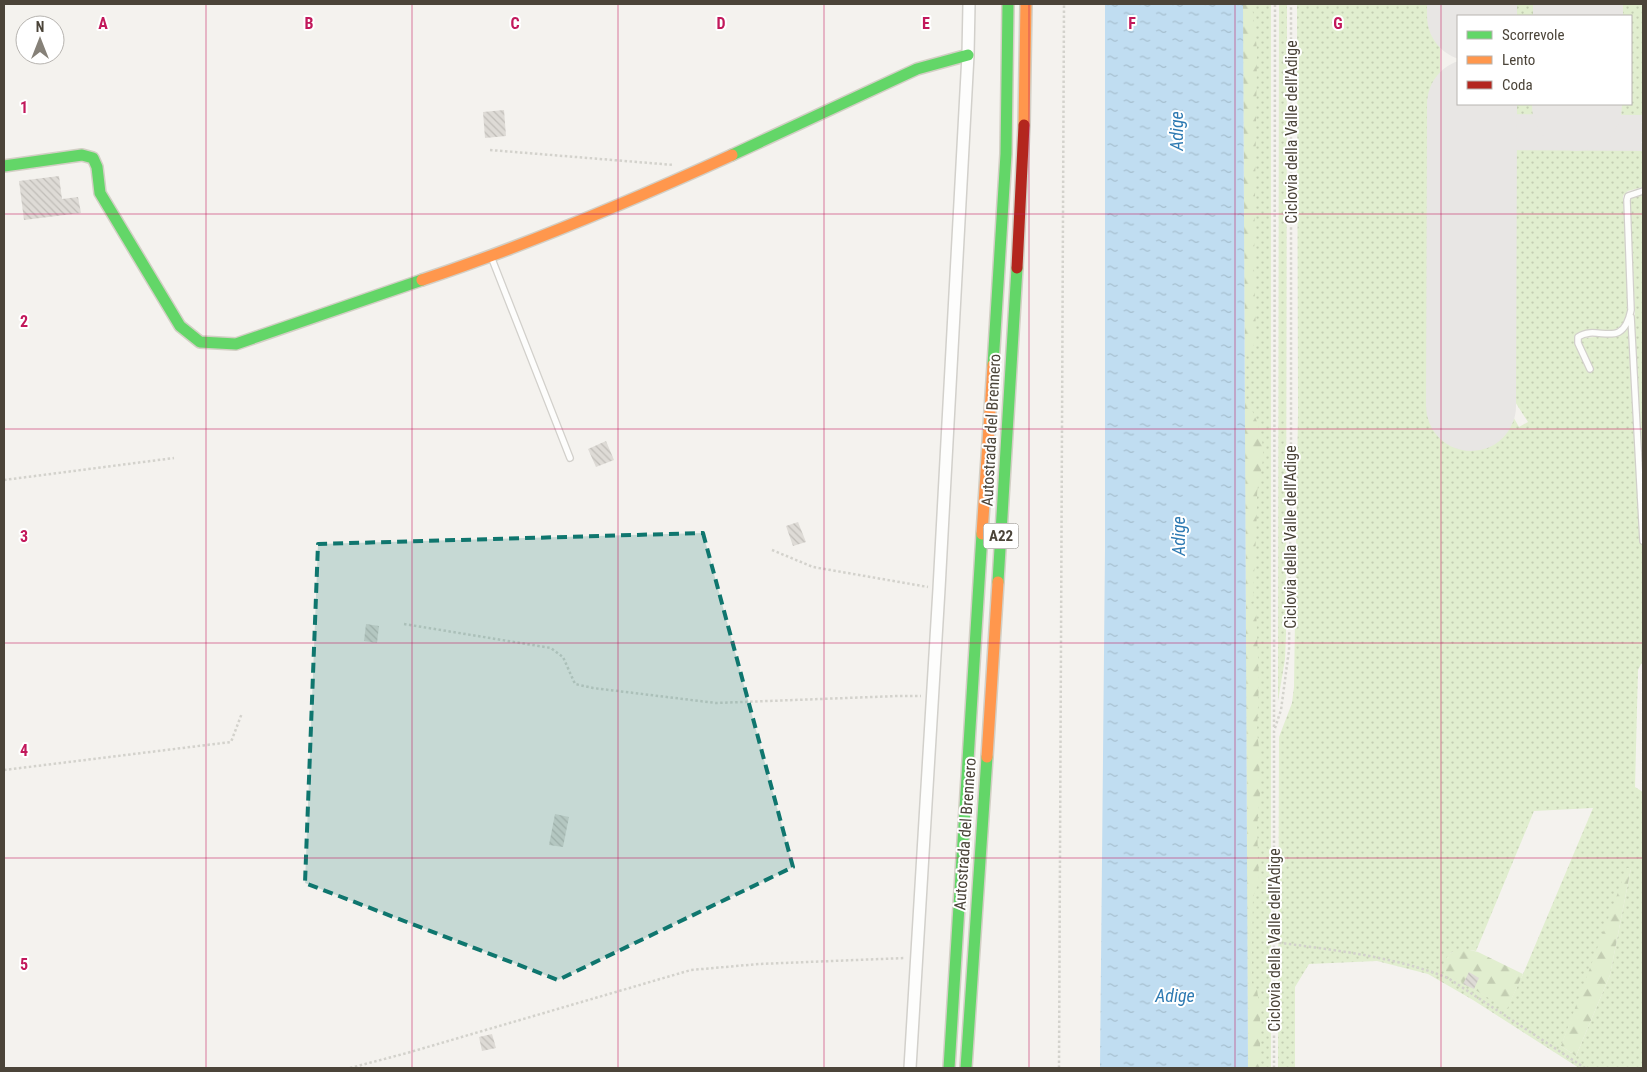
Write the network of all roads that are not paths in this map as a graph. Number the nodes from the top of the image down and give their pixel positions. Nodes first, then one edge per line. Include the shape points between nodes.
1 (969, 4) edge
2 (1008, 4) edge
3 (1026, 4) edge
4 (968, 56) junction
5 (4, 166) edge
6 (1643, 191) edge
7 (491, 257) junction
8 (1631, 310) junction
9 (1590, 369) dead end
10 (570, 458) dead end
11 (1643, 541) edge
12 (910, 1068) edge
13 (949, 1068) edge
14 (966, 1068) edge

1 - 4 street
2 - 13 main road, Autostrada del Brennero / A22 via 1006,154
3 - 14 main road, Autostrada del Brennero / A22 via 1024,152
4 - 7 main road via 917,70 688,175
4 - 12 street via 940,589
5 - 7 main road via 82,155 93,158 100,193 180,326 200,342 236,344
6 - 8 lane via 1628,196 1627,200
7 - 10 lane
8 - 9 lane via 1627,325 1621,331 1578,337
8 - 11 lane

